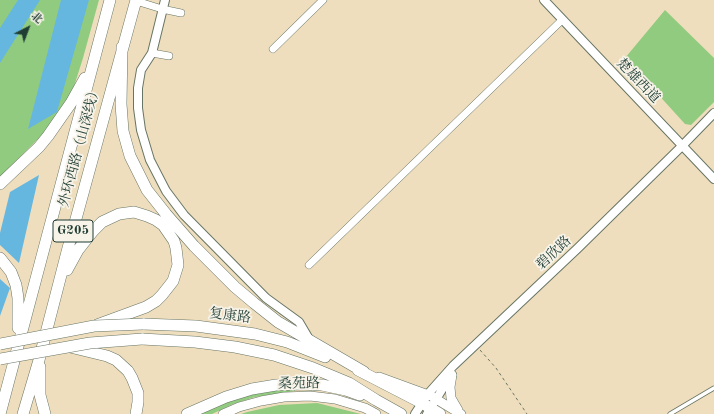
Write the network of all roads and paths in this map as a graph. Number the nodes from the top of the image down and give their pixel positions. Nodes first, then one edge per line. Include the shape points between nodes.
1 (110, 0) edge
2 (136, 0) edge
3 (165, 0) edge
4 (323, 0) edge
5 (544, 0) edge
6 (162, 9) junction
7 (181, 13) dead end
8 (562, 20) junction
9 (122, 47) junction
10 (273, 49) dead end
11 (152, 53) junction
12 (169, 56) dead end
13 (94, 61) junction
14 (714, 113) edge
15 (714, 121) edge
16 (684, 148) junction
17 (714, 179) edge
18 (0, 184) edge
19 (0, 258) edge
20 (309, 265) dead end
21 (60, 283) junction
22 (94, 326) junction
23 (310, 341) junction
24 (0, 344) edge
25 (69, 346) junction
26 (478, 348) junction
27 (18, 349) junction
28 (0, 359) edge
29 (39, 360) junction
30 (364, 372) junction
31 (452, 375) junction
32 (714, 388) edge
33 (376, 400) junction
34 (430, 406) edge
35 (0, 412) edge
36 (460, 413) edge
37 (23, 414) edge
38 (45, 414) edge
39 (136, 414) edge
40 (187, 414) edge
41 (223, 414) edge
42 (376, 414) edge
43 (390, 414) edge
44 (401, 414) edge
45 (415, 414) edge
46 (527, 414) edge
47 (670, 414) edge

1 - 13 highway
2 - 6 street
2 - 9 highway
3 - 6 street
4 - 10 street
5 - 8 street, 楚雄西道
6 - 7 street
6 - 11 street
8 - 16 street, 楚雄西道
8 - 20 street
9 - 21 highway, 外环西路（山深线） / G205
9 - 23 highway via 120,104 123,131 130,156 147,190 194,246 235,286 278,322
11 - 12 street
11 - 23 street via 141,70 138,108 141,130 150,160 166,191 184,215 266,298 299,322
13 - 18 highway via 71,103 39,148
13 - 27 highway, 外环西路（山深线） / G205
14 - 16 street, 碧欣路
15 - 16 street, 碧欣路
16 - 17 street, 楚雄西道
16 - 26 street, 碧欣路
16 - 34 street, 碧欣路 via 469,350 436,385
19 - 27 highway via 11,272 16,285 19,311
21 - 22 highway via 78,250 102,222 119,214 134,212 156,220 168,232 176,248 178,265 169,288 156,301
21 - 29 highway, 外环西路（山深线） / G205
22 - 24 highway, 复康路, bridge
22 - 30 highway, 复康路, bridge via 196,326 254,334 306,349
23 - 30 highway
25 - 28 highway, bridge
25 - 33 highway, bridge via 142,339 235,347 274,355 313,368 344,380
25 - 39 highway via 107,356 123,366 132,378 138,393
26 - 31 street, 碧欣路
26 - 46 path via 496,368
27 - 35 highway, 外环西路（山深线） / G205
29 - 37 highway, 外环西路（山深线） / G205
29 - 38 highway via 40,394
30 - 34 highway, 复康路
31 - 34 street, 碧欣路
31 - 36 main road via 451,398
32 - 47 lane
33 - 40 highway via 332,386 276,385 252,389 211,402
33 - 43 main road
33 - 44 highway
34 - 36 main road
34 - 45 street, 碧欣路
41 - 42 main road, 桑苑路 via 260,401 310,396 335,399

